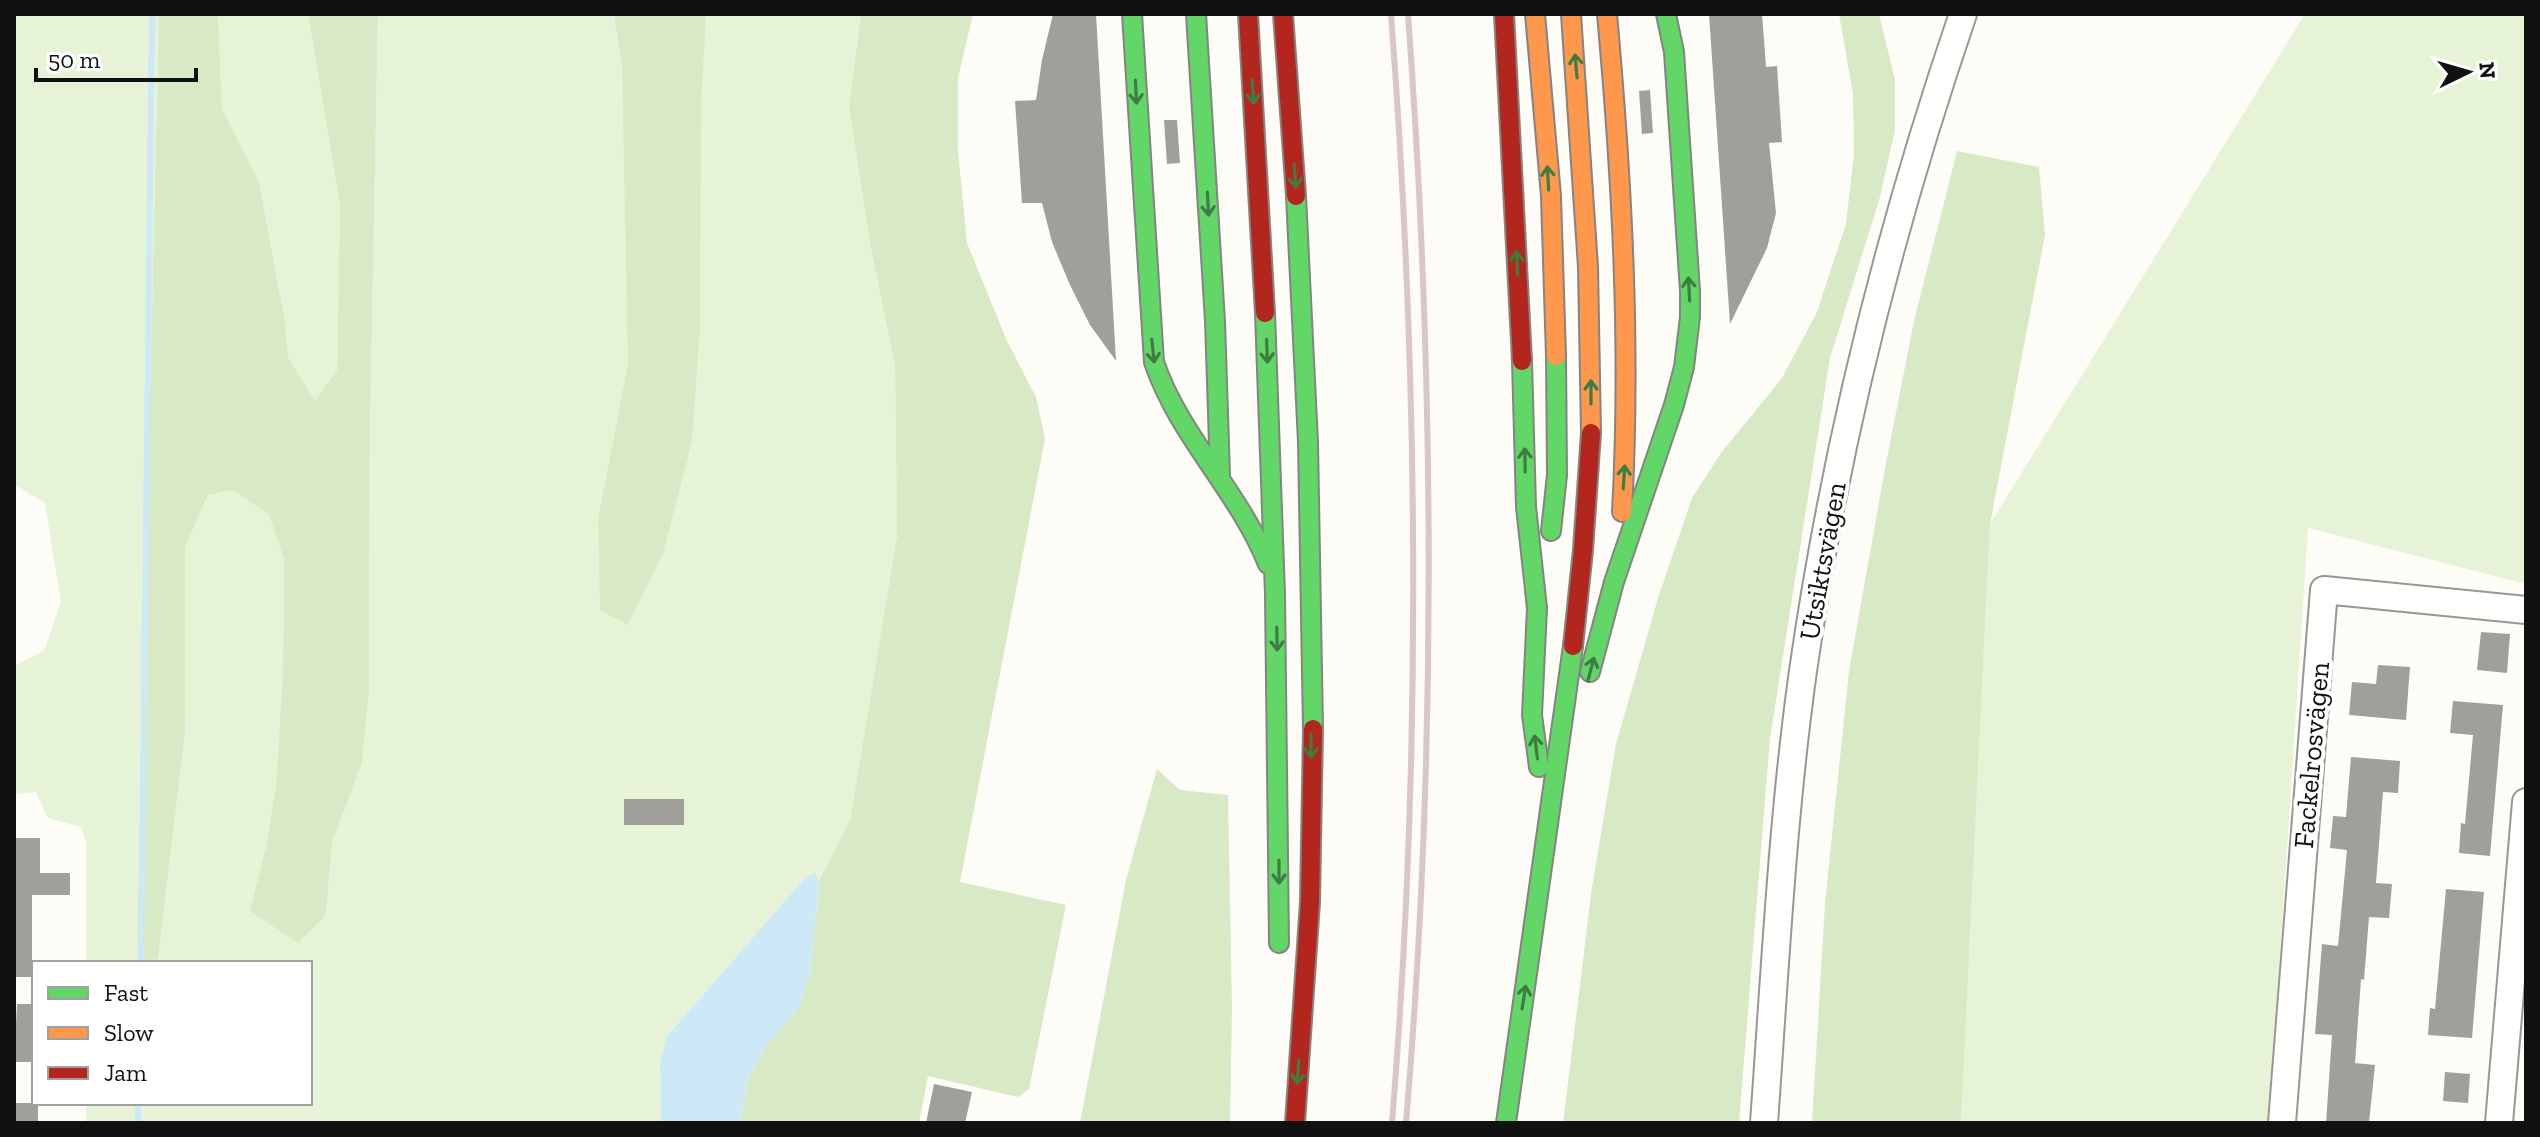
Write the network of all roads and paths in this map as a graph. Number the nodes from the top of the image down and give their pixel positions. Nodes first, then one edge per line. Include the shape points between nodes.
1 (1132, 14) edge
2 (1178, 14) edge
3 (1196, 14) edge
4 (1213, 14) edge
5 (1248, 14) edge
6 (1266, 14) edge
7 (1283, 14) edge
8 (1301, 14) edge
9 (1504, 14) edge
10 (1519, 14) edge
11 (1535, 14) edge
12 (1552, 14) edge
13 (1571, 14) edge
14 (1589, 14) edge
15 (1607, 14) edge
16 (1625, 14) edge
17 (1666, 14) edge
18 (1963, 14) edge
19 (1305, 73) dead end
20 (1594, 78) dead end
21 (1234, 91) dead end
22 (1277, 181) dead end
23 (1602, 206) dead end
24 (1191, 232) dead end
25 (1233, 237) junction
26 (1280, 242) dead end
27 (1211, 251) junction
28 (1245, 289) dead end
29 (1643, 293) dead end
30 (1321, 343) dead end
31 (1178, 371) dead end
32 (1188, 416) junction
33 (1660, 446) junction
34 (1220, 475) junction
35 (1638, 514) junction
36 (1258, 538) junction
37 (1614, 582) junction
38 (1312, 584) junction
39 (1277, 586) junction
40 (1537, 608) junction
41 (1576, 609) junction
42 (2526, 610) edge
43 (2526, 802) edge
44 (1545, 853) junction
45 (1279, 966) dead end
46 (1295, 1123) edge
47 (1506, 1123) edge
48 (1764, 1123) edge
49 (2282, 1123) edge
50 (2499, 1123) edge

1 -> 32 highway via 1154,362 1162,387
2 - 24 highway
3 -> 27 highway
4 - 25 highway
5 -> 39 highway
6 - 22 highway
7 -> 38 highway via 1304,315
8 - 19 highway
40 -> 9 highway via 1526,507
10 - 40 highway via 1541,462
40 -> 11 highway via 1555,509 1556,463 1555,298
12 - 41 highway via 1572,297
41 -> 13 highway via 1590,464 1591,340
14 - 20 highway
37 -> 15 highway via 1628,352
16 - 29 highway
33 -> 17 highway via 1684,367 1690,317 1674,52
18 - 48 street, Utsiktsvägen via 1892,245 1823,547 1784,836
21 - 25 highway
23 - 41 highway via 1609,338 1607,464 1602,512
25 - 27 highway
26 - 38 highway
27 - 34 highway
28 - 36 highway
30 - 38 highway
31 - 32 highway
32 - 34 highway via 1198,445
33 - 35 highway
33 - 35 highway via 1653,378
34 - 36 highway
35 - 37 highway
36 - 39 highway
44 -> 37 highway
38 -> 46 highway via 1311,872
39 -> 45 highway
44 -> 40 highway via 1532,715
41 - 44 highway
42 - 49 street, Fackelrosvägen via 2324,590
43 - 50 street
47 -> 44 highway

